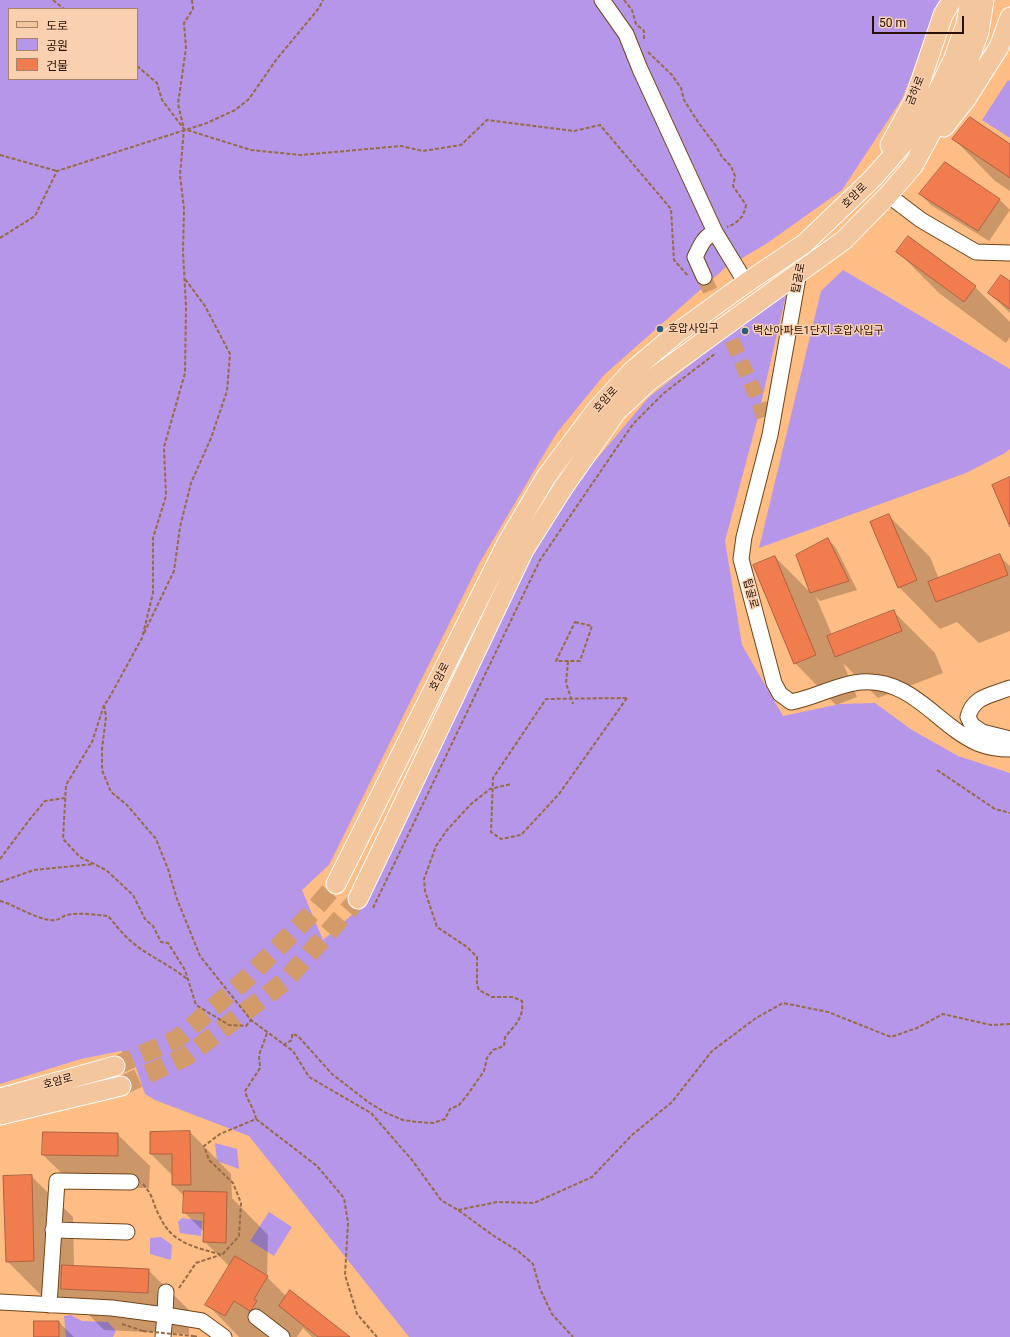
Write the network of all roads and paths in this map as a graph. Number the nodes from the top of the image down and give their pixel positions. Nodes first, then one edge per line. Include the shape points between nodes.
1 (53, 0) edge
2 (192, 0) edge
3 (322, 0) edge
4 (602, 0) edge
5 (624, 0) edge
6 (952, 0) edge
7 (970, 0) edge
8 (984, 0) edge
9 (63, 8) edge
10 (1010, 17) edge
11 (644, 42) dead end
12 (644, 48) dead end
13 (138, 67) edge
14 (184, 129) junction
15 (0, 155) edge
16 (913, 166) junction
17 (56, 171) junction
18 (872, 179) junction
19 (888, 195) junction
20 (715, 232) junction
21 (0, 238) edge
22 (804, 244) junction
23 (1010, 253) edge
24 (801, 271) junction
25 (697, 277) joint
26 (184, 278) junction
27 (746, 283) junction
28 (720, 350) dead end
29 (764, 418) tunnel mouth
30 (770, 434) junction
31 (142, 638) junction
32 (568, 661) junction
33 (1010, 688) edge
34 (104, 704) junction
35 (573, 704) dead end
36 (1010, 739) edge
37 (1010, 749) edge
38 (937, 770) dead end
39 (511, 784) dead end
40 (493, 788) junction
41 (65, 798) junction
42 (1010, 813) edge
43 (0, 859) edge
44 (95, 864) junction
45 (0, 882) edge
46 (336, 884) tunnel mouth
47 (0, 901) edge
48 (365, 904) joint
49 (188, 980) junction
50 (251, 1020) junction
51 (1010, 1024) edge
52 (267, 1033) junction
53 (283, 1045) junction
54 (115, 1066) tunnel mouth
55 (121, 1086) tunnel mouth
56 (0, 1098) edge
57 (0, 1115) edge
58 (256, 1119) junction
59 (131, 1182) joint
60 (458, 1210) junction
61 (54, 1230) junction
62 (127, 1232) dead end
63 (222, 1255) junction
64 (172, 1290) joint
65 (0, 1302) edge
66 (49, 1305) junction
67 (165, 1315) junction
68 (256, 1317) dead end
69 (143, 1331) dead end
70 (163, 1337) edge
71 (200, 1337) edge
72 (224, 1337) edge
73 (282, 1337) edge
74 (377, 1337) edge
75 (573, 1337) edge

1 - 9 path
2 - 14 path via 192,10 184,24 186,48 178,104
3 - 14 path via 319,8 276,60 249,99 235,110 207,123
4 - 20 street via 626,34
5 - 11 path via 632,10 636,24 644,31
6 - 18 main road, 금하로 via 943,15 914,101
7 - 18 main road, 호암로 via 966,24 953,60 931,105 903,144
8 - 16 main road, 호암로 via 979,32 966,68
10 - 16 main road via 1000,46 966,99
12 - 20 path via 681,88 684,100 698,122 731,166 735,176 733,186 746,204 744,214 735,224
13 - 14 path via 157,84 162,100
14 - 17 path
14 - 25 path via 251,150 301,155 401,146 423,151 461,145 487,120 574,131 600,126 671,209 674,260
14 - 26 path via 180,175 184,209
15 - 17 path
16 - 19 main road, 호암로
17 - 21 path via 35,216
18 - 22 main road, 호암로
19 - 23 street via 921,220 976,252
19 - 24 main road, 호암로 via 844,240
20 - 25 street via 705,239 695,257
20 - 27 street
22 - 24 street, 탑골로
22 - 27 main road, 호암로
24 - 30 street, 탑골로
24 - 48 main road, 호암로 via 649,381 617,411 563,488 524,550
26 - 31 path via 185,373 164,447 166,496 153,538 153,593
26 - 31 path via 205,306 230,354 227,391 211,438 191,482 180,527 174,571
27 - 46 main road, 호암로 via 677,333 632,371 597,409 546,477 507,543
28 - 48 path via 664,393 633,424 540,560
29 - 30 street
30 - 37 street, 탑골로 via 744,537 741,559 774,683 780,694 791,702 862,682 884,684 902,690 977,743
31 - 34 path
32 - 32 path via 556,661 575,622 592,626 580,660
32 - 35 path via 566,683
33 - 36 street via 982,698 970,707 968,717 972,725 982,732
34 - 41 path via 92,742 66,785
34 - 50 path via 106,717 102,770 111,792 127,805 156,839 200,956
38 - 42 path via 995,809
39 - 40 path
40 - 40 path via 491,832 501,839 521,835 559,794 627,698 546,699 493,778
40 - 53 path via 471,804 442,835 424,879 425,891 437,927 477,957 479,990 492,997 513,997 522,1001 520,1021 505,1037 504,1046 494,1050 487,1058 484,1071 459,1105 450,1109 445,1119 433,1123 403,1120 368,1102 332,1074 298,1036 292,1034 292,1040
41 - 43 path via 45,801
41 - 44 path via 63,839 80,857
44 - 45 path via 34,870
44 - 49 path via 106,870 133,895 161,942 168,943 185,970
47 - 49 path via 28,914 55,920 68,915 108,916 132,942
49 - 50 path via 196,1005 229,1025 246,1026
50 - 52 path
51 - 60 path via 991,1025 943,1014 917,1028 891,1037 828,1012 783,1004 756,1018 712,1051 672,1102 632,1135 592,1177 534,1203 497,1202
52 - 53 path
52 - 58 path via 259,1055 260,1068 245,1091 254,1107
53 - 60 path via 293,1051 309,1077 370,1113 412,1160 441,1200
54 - 56 main road, 호암로
55 - 57 main road
58 - 63 path via 220,1134 204,1146 209,1160 233,1184 241,1203 239,1236
58 - 74 path via 317,1166 344,1198 348,1223 345,1275 357,1314
59 - 61 street via 57,1181
59 - 63 path via 141,1180 153,1195 160,1218 178,1241
60 - 75 path via 533,1264 540,1289 552,1314
61 - 62 street
61 - 66 street
63 - 64 path via 196,1263
64 - 67 street
65 - 66 street
66 - 67 street via 112,1308
67 - 70 street
67 - 72 street via 202,1321
68 - 73 street
69 - 71 path, bridge

